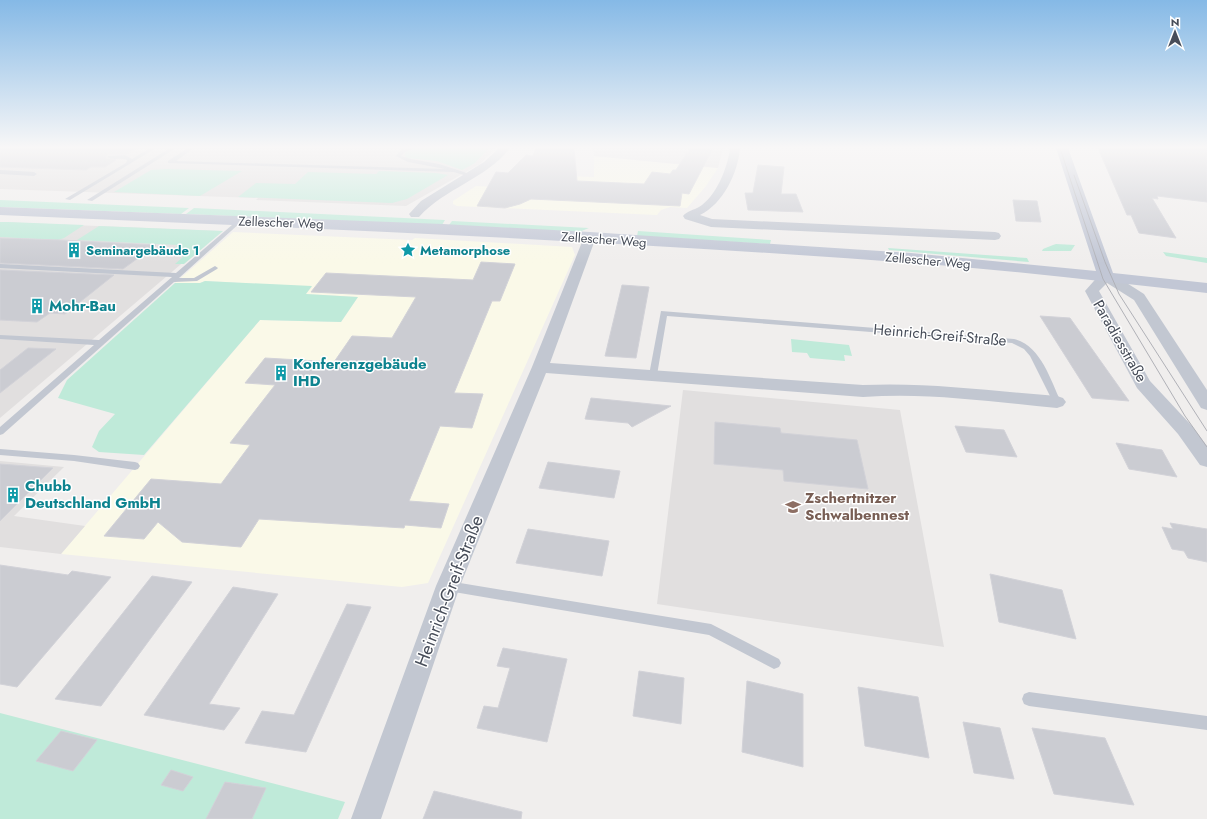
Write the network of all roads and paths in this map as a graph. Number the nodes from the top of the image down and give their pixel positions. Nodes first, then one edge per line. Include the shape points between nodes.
1 (85, 186) edge
2 (112, 186) edge
3 (452, 186) edge
4 (722, 186) edge
5 (1073, 186) edge
6 (61, 199) joint
7 (90, 200) junction
8 (114, 201) dead end
9 (0, 211) edge
10 (408, 214) joint
11 (239, 221) junction
12 (995, 236) dead end
13 (590, 237) junction
14 (0, 266) edge
15 (215, 268) dead end
16 (1104, 269) junction
17 (1207, 273) edge
18 (175, 278) junction
19 (1207, 288) edge
20 (0, 337) edge
21 (101, 343) junction
22 (540, 367) junction
23 (653, 375) junction
24 (1057, 402) joint
25 (1207, 404) edge
26 (0, 432) edge
27 (0, 452) edge
28 (1207, 460) edge
29 (135, 466) dead end
30 (448, 586) junction
31 (774, 663) dead end
32 (1029, 699) dead end
33 (1207, 723) edge
34 (366, 819) edge

1 - 6 lane
2 - 7 lane
3 - 10 street
4 - 12 street, Zellescher Weg via 704,209 690,216 711,222
5 - 16 main road
6 - 7 main road
7 - 8 main road
9 - 11 main road, Zellescher Weg
10 - 16 main road, Zellescher Weg via 1034,255
11 - 13 main road, Zellescher Weg
11 - 18 lane
13 - 16 main road, Zellescher Weg
13 - 22 street, Heinrich-Greif-Straße
14 - 18 lane
15 - 18 lane via 195,280
16 - 17 main road, Zellescher Weg
16 - 19 main road, Zellescher Weg
16 - 25 street, Paradiesstraße via 1139,297
16 - 28 street, Paradiesstraße via 1092,291 1143,384 1185,430
18 - 21 lane
20 - 21 lane
21 - 26 lane
22 - 23 street, Heinrich-Greif-Straße
22 - 30 street, Heinrich-Greif-Straße
23 - 24 street, Heinrich-Greif-Straße via 863,391 915,389
23 - 24 lane, Heinrich-Greif-Straße via 664,313 1014,341 1027,347 1034,355
27 - 29 lane
30 - 31 lane via 711,630
30 - 34 street, Heinrich-Greif-Straße
32 - 33 lane

